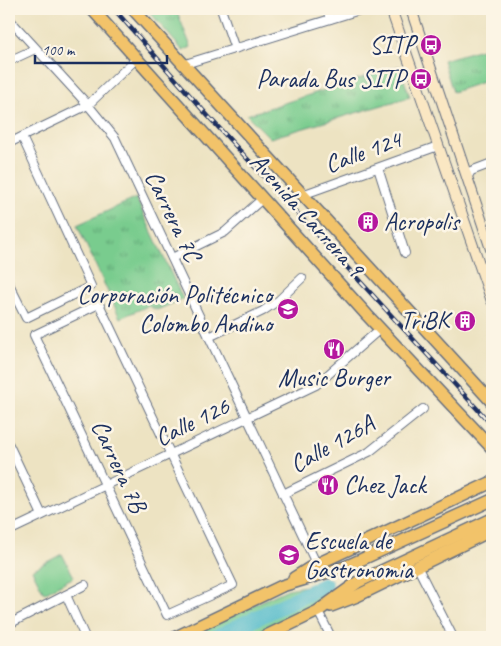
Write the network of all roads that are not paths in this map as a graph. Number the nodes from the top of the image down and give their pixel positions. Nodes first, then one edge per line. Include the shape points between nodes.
1 (92, 9) edge
2 (133, 9) edge
3 (221, 9) edge
4 (327, 9) edge
5 (363, 9) edge
6 (390, 9) edge
7 (410, 9) edge
8 (9, 19) edge
9 (330, 19) junction
10 (36, 48) junction
11 (234, 49) junction
12 (136, 59) junction
13 (9, 61) edge
14 (182, 65) junction
15 (88, 105) junction
16 (22, 136) junction
17 (9, 143) edge
18 (438, 146) junction
19 (492, 163) edge
20 (378, 168) junction
21 (467, 172) junction
22 (302, 195) junction
23 (262, 199) junction
24 (492, 252) edge
25 (405, 253) dead end
26 (172, 258) junction
27 (302, 278) dead end
28 (9, 284) edge
29 (492, 301) edge
30 (380, 330) junction
31 (209, 336) junction
32 (492, 402) edge
33 (423, 409) dead end
34 (247, 417) junction
35 (9, 445) edge
36 (492, 448) edge
37 (171, 454) junction
38 (492, 482) edge
39 (107, 485) junction
40 (283, 494) junction
41 (492, 496) edge
42 (488, 502) edge
43 (42, 515) junction
44 (492, 519) edge
45 (492, 530) edge
46 (9, 531) edge
47 (318, 564) junction
48 (417, 566) junction
49 (345, 567) junction
50 (85, 585) dead end
51 (282, 586) junction
52 (66, 596) junction
53 (318, 611) junction
54 (9, 624) edge
55 (85, 637) edge
56 (176, 637) edge
57 (264, 637) edge
58 (331, 637) edge
59 (452, 637) edge

1 - 12 main road, Avenida Carrera 9
2 - 14 main road, Avenida Carrera 9
3 - 11 street
4 - 9 street
5 - 9 street
6 - 18 main road
7 - 21 main road
8 - 10 street, Carrera 7C
9 - 11 street
10 - 13 street
10 - 15 street, Carrera 7C
11 - 14 street
12 - 15 street
12 - 23 main road, Avenida Carrera 9
14 - 22 main road, Avenida Carrera 9
15 - 16 street
15 - 26 street, Carrera 7C via 115,138
16 - 17 street
16 - 28 street via 91,286 26,318
18 - 20 street, Calle 124
18 - 29 main road
19 - 21 street
20 - 22 street, Calle 124
20 - 25 street
21 - 24 main road
22 - 32 main road, Avenida Carrera 9
23 - 26 street via 225,232
23 - 30 main road, Avenida Carrera 9
26 - 31 street, Carrera 7C
27 - 31 street via 264,311
30 - 34 street, Calle 126 via 316,385
30 - 36 main road, Avenida Carrera 9
31 - 34 street, Carrera 7C
33 - 40 street, Calle 126A via 369,452
34 - 37 street, Calle 126
34 - 40 street, Carrera 7C
35 - 43 street
37 - 39 street, Calle 126
37 - 39 street, Carrera 7B via 234,585 167,615
37 - 39 street, Carrera 7B via 99,304 34,335
38 - 47 main road
39 - 43 street, Calle 126
40 - 47 street, Carrera 7C
41 - 42 main road
42 - 49 main road
43 - 46 street, Calle 126
44 - 53 main road via 358,582
45 - 48 main road
47 - 49 street via 327,568
47 - 51 main road
48 - 53 main road
48 - 59 street
49 - 51 main road
50 - 52 street
51 - 56 main road
52 - 54 street
52 - 55 street
53 - 57 main road
53 - 58 street

